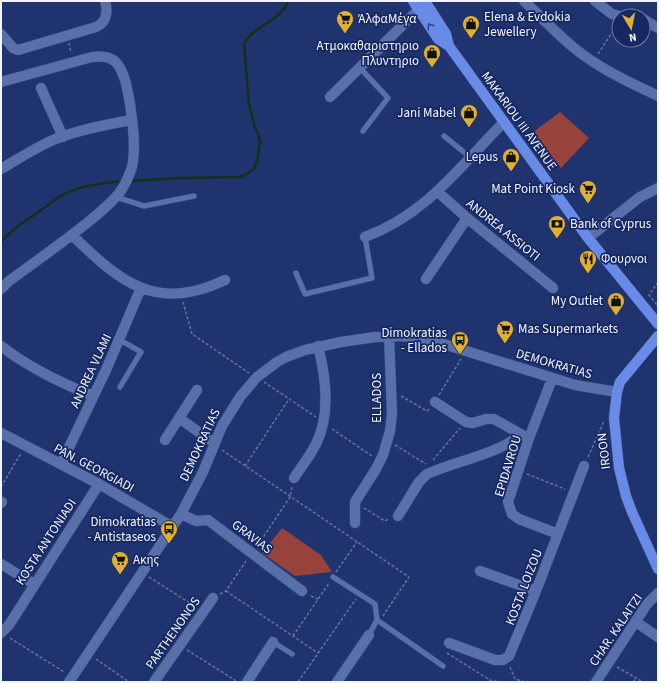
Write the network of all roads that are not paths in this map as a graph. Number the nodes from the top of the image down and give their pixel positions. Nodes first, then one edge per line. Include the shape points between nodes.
1 (105, 1) edge
2 (425, 1) edge
3 (524, 1) edge
4 (595, 1) edge
5 (416, 5) edge
6 (611, 13) edge
7 (1, 34) edge
8 (449, 46) junction
9 (360, 68) junction
10 (1, 82) edge
11 (41, 88) dead end
12 (658, 96) edge
13 (330, 97) dead end
14 (132, 120) junction
15 (504, 122) junction
16 (363, 131) dead end
17 (444, 136) dead end
18 (63, 137) junction
19 (470, 157) junction
20 (1, 169) edge
21 (658, 188) edge
22 (438, 192) junction
23 (116, 196) junction
24 (194, 196) dead end
25 (466, 218) junction
26 (72, 235) junction
27 (365, 237) joint
28 (588, 238) junction
29 (296, 273) dead end
30 (426, 279) dead end
31 (225, 280) dead end
32 (141, 288) junction
33 (553, 288) dead end
34 (1, 289) edge
35 (658, 324) edge
36 (389, 336) junction
37 (658, 336) edge
38 (120, 340) junction
39 (1, 346) edge
40 (318, 346) junction
41 (552, 379) junction
42 (120, 387) dead end
43 (197, 390) dead end
44 (617, 392) junction
45 (93, 396) junction
46 (435, 402) road end
47 (180, 418) junction
48 (1, 433) edge
49 (525, 436) junction
50 (166, 440) dead end
51 (214, 444) junction
52 (61, 464) junction
53 (584, 466) road end
54 (294, 478) road end
55 (99, 484) junction
56 (181, 514) junction
57 (398, 516) road end
58 (355, 523) dead end
59 (173, 527) junction
60 (558, 534) junction
61 (1, 564) edge
62 (658, 569) edge
63 (480, 571) dead end
64 (333, 577) road end
65 (34, 584) junction
66 (302, 591) dead end
67 (536, 591) junction
68 (658, 594) edge
69 (213, 598) road end
70 (379, 621) junction
71 (636, 622) junction
72 (1, 633) edge
73 (369, 635) joint
74 (658, 637) edge
75 (273, 642) joint
76 (449, 643) road end
77 (292, 654) dead end
78 (443, 666) dead end
79 (71, 680) edge
80 (154, 682) edge
81 (247, 682) edge
82 (337, 682) edge
83 (596, 682) edge

1 - 7 street via 107,12 100,25 68,36 16,50
2 - 8 street, MAKARIOU III AVENUE via 446,34
3 - 12 street via 592,62
4 - 6 street
8 -> 5 street, MAKARIOU III AVENUE via 438,39
5 - 9 street
8 - 15 street, MAKARIOU III AVENUE
9 - 13 street
9 - 16 lane via 388,98
10 - 14 street via 99,56 113,59 119,64 125,82
11 - 18 street
14 - 18 street
14 - 23 street via 133,162
15 - 19 street
15 - 28 street, MAKARIOU III AVENUE
17 - 19 lane
18 - 20 street via 37,148
19 - 22 street
21 - 28 street via 640,197
22 - 25 street, ANDREA ASSIOTI
22 - 27 street via 395,224
23 - 24 lane via 144,206
23 - 26 street via 99,214
25 - 30 street
25 - 33 street, ANDREA ASSIOTI
26 - 32 street via 112,272
26 - 34 street
27 - 29 lane via 372,278 305,294
28 - 35 street, MAKARIOU III AVENUE
31 - 32 street via 202,290 181,294
32 - 38 street, ANDREA VLAMI
36 - 40 street, DEMOKRATIAS
36 - 41 street, DEMOKRATIAS via 426,338
36 - 58 street, ELLADOS via 391,423 380,462 355,502
37 - 44 street, IROON via 625,374
38 - 42 lane via 141,352
38 - 45 street, ANDREA VLAMI
39 - 45 street via 39,371
40 - 51 street, DEMOKRATIAS via 277,362 257,378 235,404
40 - 54 street via 326,390 323,422 316,444
41 - 44 street, DEMOKRATIAS
41 - 49 street, EPIDAVROU
43 - 47 street
44 - 62 street, IROON via 614,421 618,462 626,496
45 - 52 street, ANDREA VLAMI
46 - 49 street via 466,422 494,419
47 - 50 street
47 - 51 street
48 - 52 street, PAN. GEORGIADI
49 - 57 street via 497,450 429,470
49 - 60 street, EPIDAVROU via 508,502 512,514 521,521
51 - 56 street, DEMOKRATIAS
52 - 55 street, PAN. GEORGIADI
53 - 60 street, KOSTA LOIZOU
55 - 59 street, PAN. GEORGIADI
55 - 65 street, KOSTA ANTONIADI
56 - 59 street, DEMOKRATIAS
56 - 66 street, GRAVIAS via 196,520 208,520
59 - 79 street, DEMOKRATIAS
60 - 67 street, KOSTA LOIZOU
61 - 65 street
63 - 67 street
64 - 70 lane via 375,604
65 - 72 street, KOSTA ANTONIADI via 9,625
67 - 76 street, KOSTA LOIZOU via 513,650 507,658 495,660
68 - 71 street, CHAR. KALAITZI via 651,599
69 - 80 street, PARTHENONOS
70 - 73 lane
70 - 78 lane
71 - 74 street
71 - 83 street, CHAR. KALAITZI
73 - 82 street
75 - 77 lane
75 - 81 street

